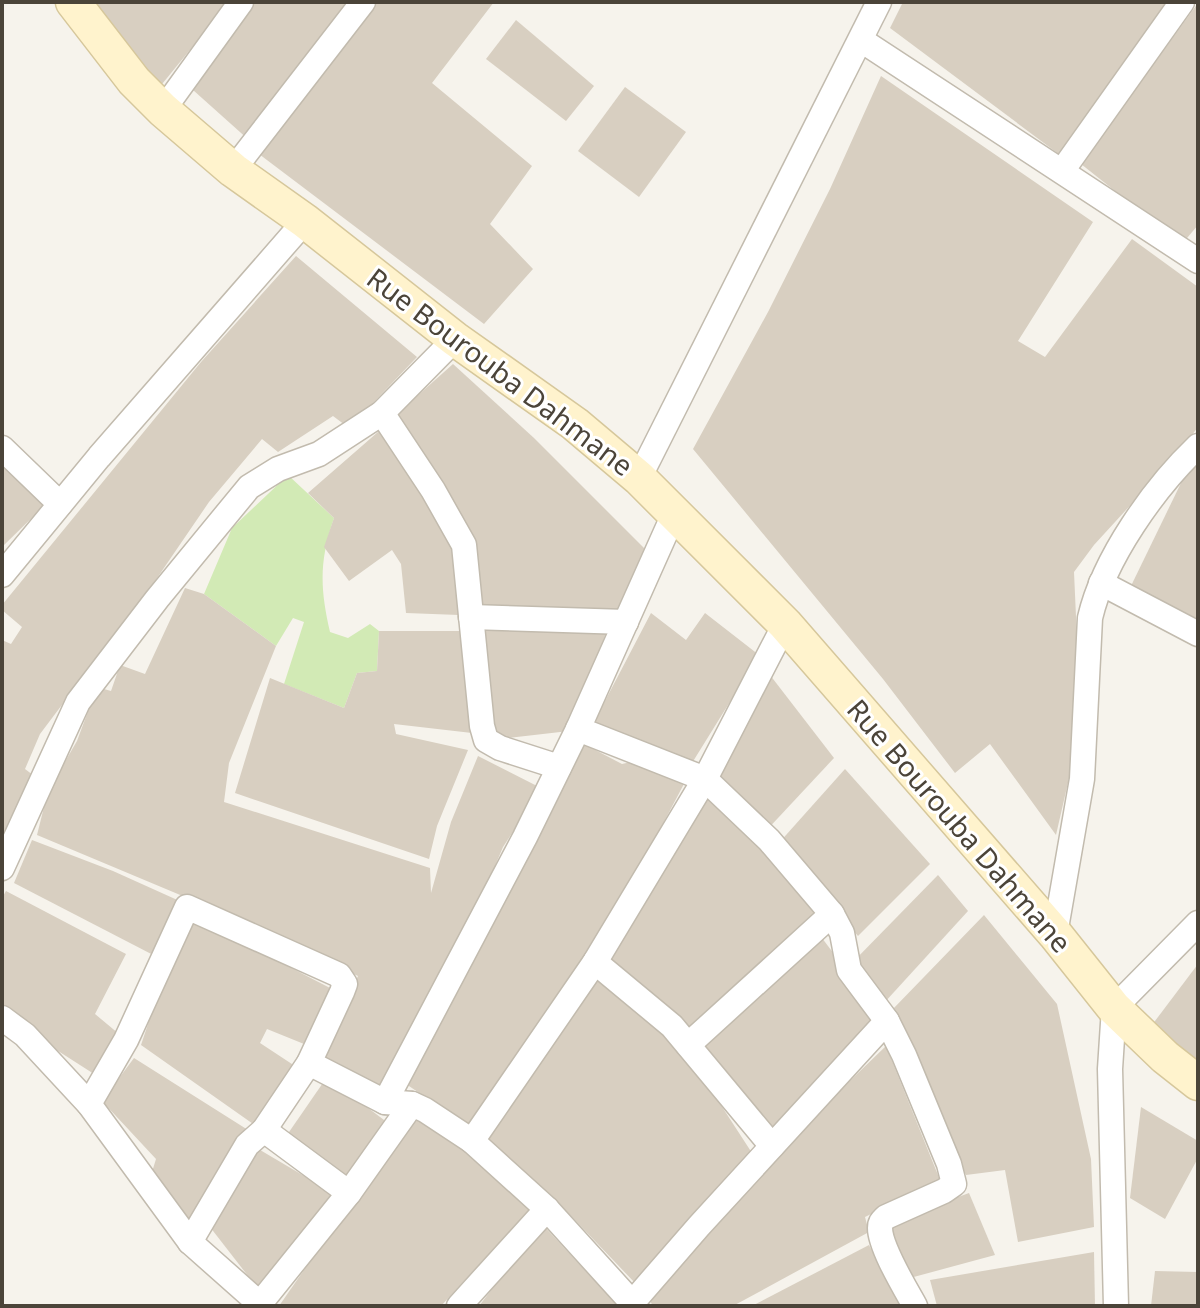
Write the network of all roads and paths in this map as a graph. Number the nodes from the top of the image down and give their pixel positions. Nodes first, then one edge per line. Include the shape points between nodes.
1 (73, 2) edge
2 (241, 2) edge
3 (363, 2) edge
4 (879, 2) edge
5 (1182, 2) edge
6 (861, 40) junction
7 (163, 110) junction
8 (233, 170) junction
9 (1062, 171) junction
10 (305, 221) junction
11 (1198, 261) edge
12 (455, 339) junction
13 (382, 413) junction
14 (1198, 446) edge
15 (2, 448) edge
16 (639, 478) junction
17 (60, 504) junction
18 (674, 514) junction
19 (2, 575) edge
20 (1101, 583) junction
21 (471, 617) junction
22 (626, 622) junction
23 (785, 624) junction
24 (1198, 634) edge
25 (578, 729) junction
26 (559, 767) junction
27 (705, 779) junction
28 (2, 868) edge
29 (832, 914) junction
30 (1198, 923) edge
31 (1055, 934) junction
32 (595, 962) junction
33 (1114, 1008) junction
34 (2, 1018) edge
35 (887, 1021) junction
36 (688, 1045) junction
37 (309, 1063) junction
38 (1198, 1083) edge
39 (385, 1102) junction
40 (89, 1104) junction
41 (412, 1104) junction
42 (264, 1130) junction
43 (472, 1141) junction
44 (772, 1146) junction
45 (349, 1193) junction
46 (547, 1209) junction
47 (190, 1242) junction
48 (634, 1304) edge
49 (259, 1305) edge
50 (459, 1306) edge
51 (915, 1306) edge
52 (1116, 1306) edge

1 - 7 street, Rue Bourouba Dahmane
2 - 7 street
3 - 8 street
4 - 6 street
5 - 9 street
6 - 9 street
6 - 16 street
7 - 8 street, Rue Bourouba Dahmane
8 - 10 street, Rue Bourouba Dahmane
9 - 11 street
10 - 12 street, Rue Bourouba Dahmane
10 - 17 street
12 - 13 street
12 - 16 street, Rue Bourouba Dahmane via 575,424
13 - 21 street via 464,545
13 - 28 street via 319,454 249,487 78,702
14 - 20 street via 1174,469
15 - 17 street
16 - 18 street, Rue Bourouba Dahmane
17 - 19 street
18 - 22 street
18 - 23 street, Rue Bourouba Dahmane
20 - 24 street
20 - 31 street via 1090,618 1082,779
21 - 22 street
21 - 26 street via 486,740
22 - 25 street
23 - 27 street
23 - 31 street, Rue Bourouba Dahmane
25 - 26 street
25 - 27 street
26 - 39 street
27 - 29 street via 769,840
27 - 32 street
29 - 35 street via 842,933 849,970
29 - 36 street
30 - 33 street
31 - 33 street, Rue Bourouba Dahmane
32 - 36 street via 653,1008
32 - 43 street
33 - 38 street, Rue Bourouba Dahmane
33 - 52 street via 1110,1069
34 - 40 street via 25,1035
35 - 44 street
35 - 51 street via 954,1184 881,1222 896,1271
36 - 44 street
37 - 39 street
37 - 40 street via 345,984 339,975 187,907 126,1040
37 - 42 street
39 - 41 street
40 - 47 street
41 - 43 street
41 - 45 street
42 - 45 street
42 - 47 street via 247,1145
43 - 46 street
44 - 48 street
45 - 49 street
46 - 48 street
46 - 50 street
47 - 49 street

